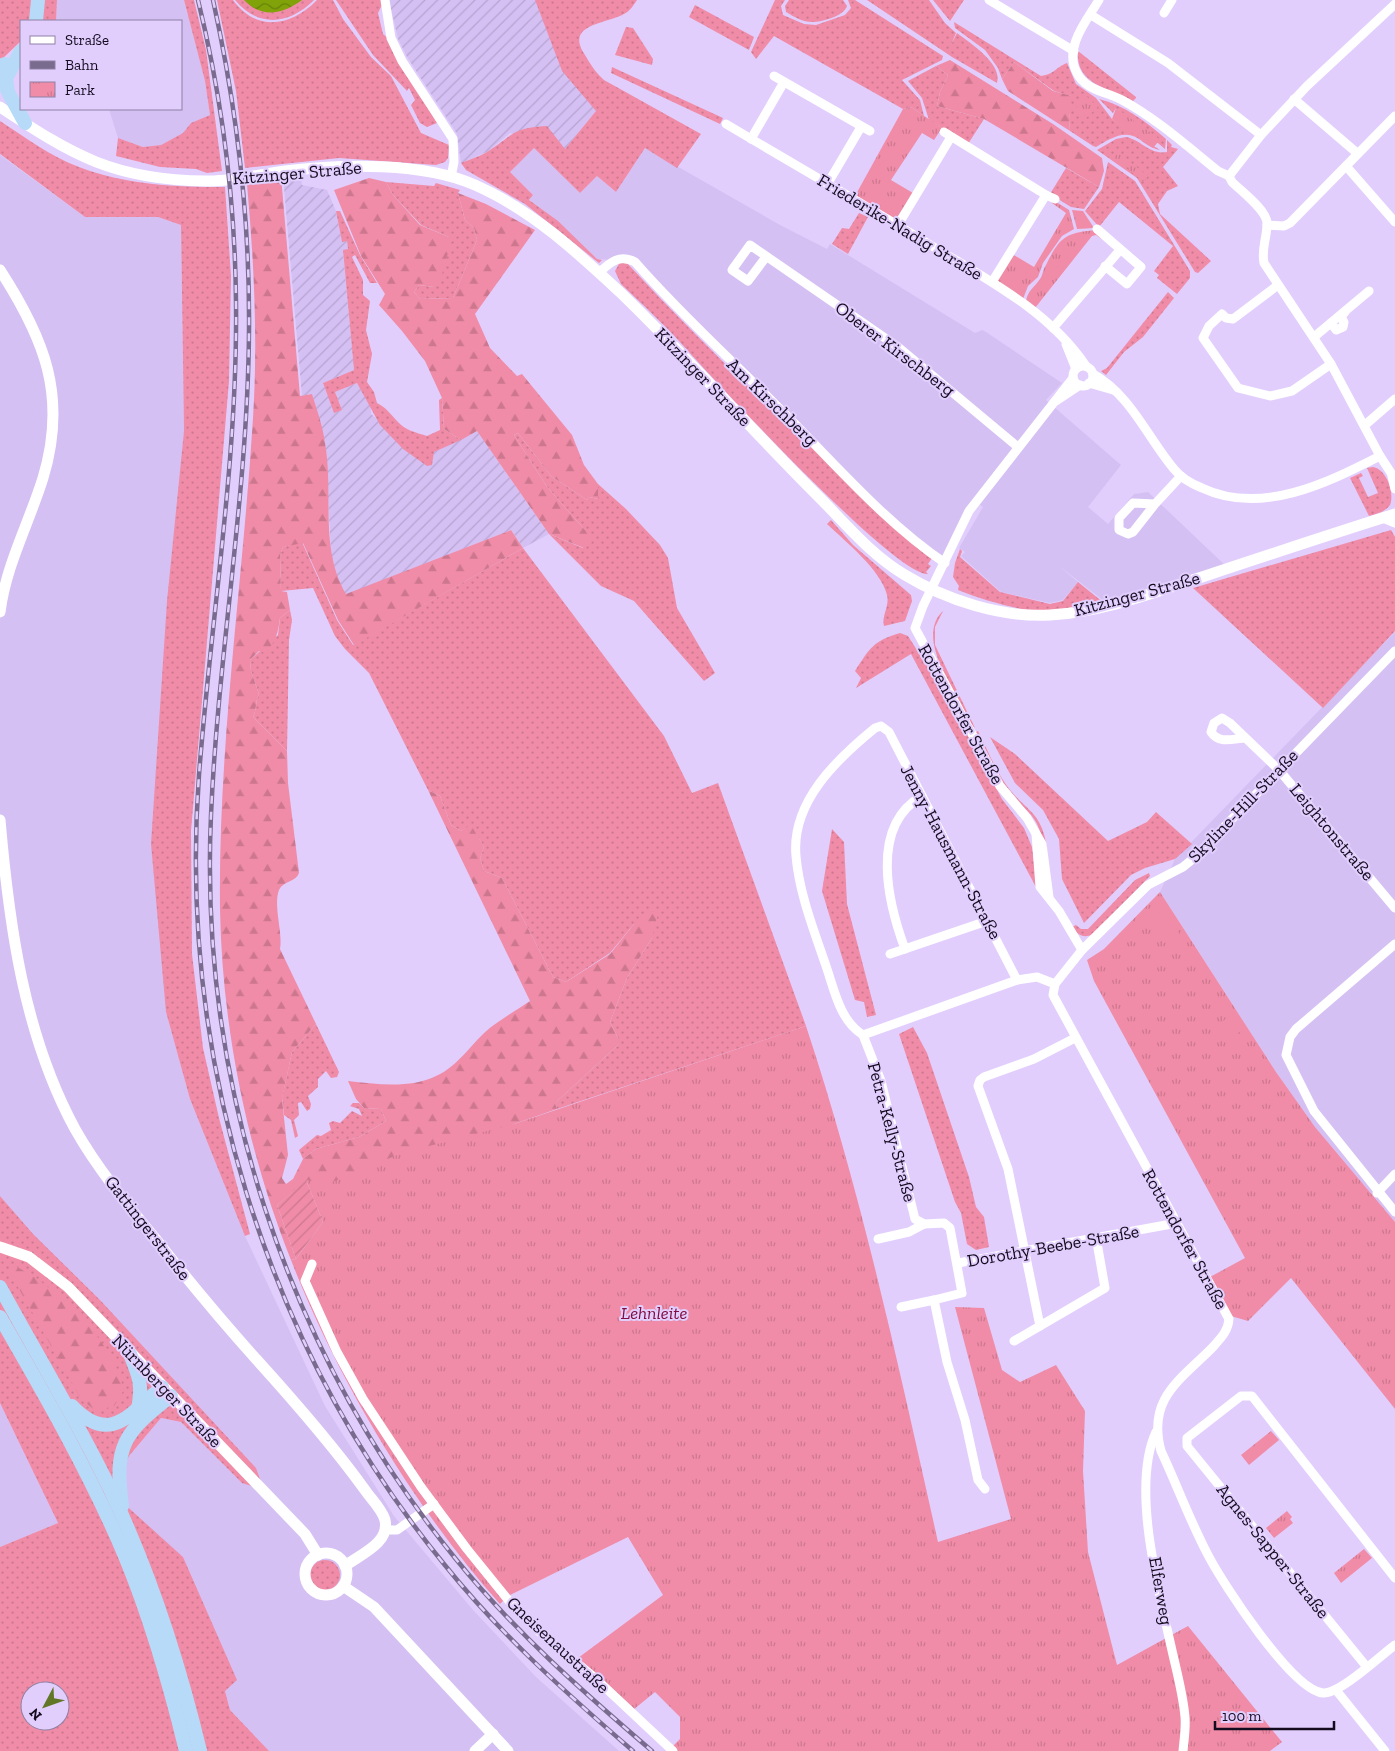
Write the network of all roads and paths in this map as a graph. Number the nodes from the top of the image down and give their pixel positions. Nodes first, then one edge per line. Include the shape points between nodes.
1 (38, 0) edge
2 (385, 0) edge
3 (989, 0) edge
4 (1099, 0) edge
5 (1172, 0) edge
6 (1395, 4) edge
7 (1164, 13) dead end
8 (1091, 15) junction
9 (36, 20) edge
10 (20, 47) edge
11 (1074, 51) junction
12 (20, 52) edge
13 (2, 73) edge
14 (774, 76) dead end
15 (784, 82) junction
16 (1294, 100) junction
17 (0, 107) edge
18 (1393, 122) edge
19 (25, 123) junction
20 (726, 124) dead end
21 (1261, 135) junction
22 (751, 139) junction
23 (1357, 153) junction
24 (1346, 166) junction
25 (1230, 174) junction
26 (451, 178) junction
27 (828, 183) junction
28 (1046, 195) junction
29 (1055, 199) dead end
30 (1395, 222) edge
31 (1267, 224) junction
32 (898, 225) junction
33 (1097, 229) dead end
34 (1120, 250) junction
35 (766, 257) dead end
36 (1106, 266) junction
37 (0, 270) edge
38 (599, 273) junction
39 (992, 282) junction
40 (1278, 285) junction
41 (1368, 291) dead end
42 (1053, 328) junction
43 (1314, 337) junction
44 (1066, 341) junction
45 (1331, 364) junction
46 (1086, 366) junction
47 (1074, 373) junction
48 (1087, 381) junction
49 (1395, 399) edge
50 (1053, 402) junction
51 (1365, 425) junction
52 (1018, 447) junction
53 (1380, 456) junction
54 (1181, 476) junction
55 (1393, 478) edge
56 (1395, 489) edge
57 (1155, 504) dead end
58 (1395, 514) edge
59 (1383, 518) junction
60 (1395, 523) edge
61 (945, 563) junction
62 (933, 589) junction
63 (0, 612) edge
64 (1395, 651) edge
65 (1245, 738) dead end
66 (1279, 770) junction
67 (922, 796) junction
68 (0, 820) edge
69 (1395, 908) edge
70 (988, 922) junction
71 (1395, 944) edge
72 (905, 949) junction
73 (1082, 950) junction
74 (890, 954) dead end
75 (1017, 980) junction
76 (1055, 984) junction
77 (863, 1035) junction
78 (1075, 1038) junction
79 (1395, 1174) edge
80 (1378, 1193) junction
81 (1395, 1212) edge
82 (1177, 1223) junction
83 (924, 1224) junction
84 (1096, 1237) junction
85 (878, 1239) dead end
86 (2, 1247) edge
87 (1024, 1252) junction
88 (958, 1263) junction
89 (312, 1264) dead end
90 (0, 1287) edge
91 (934, 1300) junction
92 (901, 1307) dead end
93 (0, 1317) edge
94 (1040, 1326) junction
95 (1014, 1341) dead end
96 (130, 1354) junction
97 (166, 1392) junction
98 (60, 1393) junction
99 (138, 1408) junction
100 (1156, 1432) junction
101 (985, 1489) dead end
102 (434, 1504) junction
103 (124, 1522) junction
104 (386, 1530) junction
105 (318, 1555) junction
106 (345, 1566) junction
107 (1395, 1578) edge
108 (343, 1586) junction
109 (1395, 1645) edge
110 (1366, 1666) junction
111 (1336, 1690) junction
112 (493, 1734) junction
113 (186, 1751) edge
114 (200, 1751) edge
115 (475, 1751) edge
116 (508, 1751) edge
117 (673, 1751) edge
118 (1183, 1751) edge
119 (1385, 1751) edge

1 - 9 highway
2 - 26 street via 391,38 402,61 453,139
3 - 11 street
4 - 8 street
5 - 7 street
6 - 16 street
8 - 11 street via 1076,40
8 - 21 street via 1168,63
10 - 13 highway
11 - 25 street via 1076,73 1088,86 1134,107 1218,171
12 - 13 highway
13 - 19 highway
14 - 15 street
15 - 22 street
15 - 27 street via 866,129
16 - 21 street
16 - 23 street
17 - 19 street, Kitzinger Straße
18 - 23 street
19 - 26 street, Kitzinger Straße via 69,151 107,167 157,178 210,181 282,171 361,166
20 - 22 street, Friederike-Nadig Straße
21 - 25 street
22 - 27 street, Friederike-Nadig Straße
23 - 24 street
24 - 30 street
24 - 31 street via 1290,223 1284,226
25 - 31 street via 1232,182 1262,212
26 - 38 street, Kitzinger Straße via 493,194 533,218
27 - 32 street, Friederike-Nadig Straße
28 - 29 street
28 - 32 street via 947,135
28 - 39 street
31 - 40 street via 1262,250 1264,263
32 - 39 street, Friederike-Nadig Straße
33 - 34 street
34 - 36 street
34 - 36 street via 1141,267 1127,284
35 - 52 street, Oberer Kirschberg via 879,333
36 - 42 street
37 - 63 street via 36,331 52,386 53,419 43,477 8,575
38 - 61 street, Am Kirschberg via 620,258 635,262 675,309 851,480 911,537
38 - 62 street, Kitzinger Straße via 865,543 899,571
39 - 42 street, Friederike-Nadig Straße
40 - 43 street
40 - 45 street via 1233,319 1222,314 1209,326 1203,338 1208,347 1238,388 1270,396 1292,391
41 - 43 street
42 - 44 street, Friederike-Nadig Straße
43 - 45 street
44 - 46 street, Friederike-Nadig Straße
44 - 47 street, Friederike-Nadig Straße
45 - 51 street
46 - 47 street
46 - 48 street, Friederike-Nadig Straße
47 - 48 street
47 - 50 street
48 - 50 street
48 - 54 street via 1116,391
49 - 51 street
50 - 52 street
51 - 53 street
52 - 61 street via 969,511
53 - 54 street via 1331,480 1276,497 1223,496 1196,486
53 - 55 street
54 - 57 street
55 - 56 street
58 - 59 street, Kitzinger Straße
59 - 60 street
59 - 62 street, Kitzinger Straße via 1145,595 1084,611 1052,615 1014,614
61 - 62 street
62 - 73 street, Rottendorfer Straße via 915,628 1000,786 1036,832 1042,844 1049,897
64 - 66 street, Skyline-Hill-Straße
65 - 66 street, Leightonstraße
66 - 69 street, Leightonstraße
66 - 73 street, Skyline-Hill-Straße via 1194,858 1148,885
67 - 70 street, Jenny-Hausmann-Straße
67 - 72 street via 900,813 889,840 887,885
67 - 77 street, Jenny-Hausmann-Straße via 889,732 881,726 846,752 822,780 801,817 796,834 796,855 811,922 840,1006 847,1021
68 - 104 street, Gattingerstraße via 4,875 26,994 45,1061 76,1130 117,1191 214,1312 304,1411 345,1462 384,1516
70 - 72 street
70 - 75 street, Jenny-Hausmann-Straße
71 - 80 street via 1290,1037 1286,1055 1320,1121
72 - 74 street
73 - 76 street
75 - 76 street via 1038,977
75 - 77 street
76 - 78 street, Rottendorfer Straße via 1053,995
77 - 83 street, Petra-Kelly-Straße via 881,1082 915,1219
78 - 82 street, Rottendorfer Straße
78 - 87 street via 1034,1059 984,1076 978,1086 1008,1168
79 - 80 street
80 - 81 street
82 - 84 street, Dorothy-Beebe-Straße
82 - 100 street, Rottendorfer Straße via 1230,1319 1224,1335 1177,1382 1165,1399 1158,1414
83 - 85 street, Petra-Kelly-Straße via 909,1232
83 - 88 street, Petra-Kelly-Straße via 947,1224
84 - 87 street, Dorothy-Beebe-Straße
84 - 94 street via 1105,1288
86 - 96 street, Nürnberger Straße via 29,1257 46,1268
87 - 88 street, Dorothy-Beebe-Straße
87 - 94 street
88 - 91 street via 962,1293
89 - 102 street, Gneisenaustraße via 304,1281 337,1352 392,1444
90 - 98 highway
91 - 92 street
91 - 101 street via 978,1480
93 - 113 highway via 76,1452 124,1554 156,1639
94 - 95 street
96 - 97 street, Nürnberger Straße
96 - 99 highway via 141,1384
97 - 99 highway
97 - 103 highway via 124,1443 119,1472
97 - 105 street, Nürnberger Straße via 305,1534
98 - 99 highway via 85,1419 99,1426 114,1425
98 - 103 highway
100 - 111 street, Rottendorfer Straße via 1161,1451 1208,1554 1230,1592 1298,1679 1323,1693
100 - 118 street, Elferweg via 1147,1464 1147,1509 1181,1689 1185,1716
102 - 104 street via 397,1530
102 - 117 street, Gneisenaustraße via 529,1622
103 - 114 highway via 168,1634
104 - 106 street via 383,1539
105 - 106 street via 336,1556
105 - 108 street via 305,1570 311,1590 329,1595
106 - 108 street
107 - 110 street, Agnes-Sapper-Straße via 1252,1396 1241,1396 1189,1436 1187,1446
108 - 112 street via 374,1607
109 - 110 street
110 - 111 street
111 - 119 street
112 - 115 street
112 - 116 street

